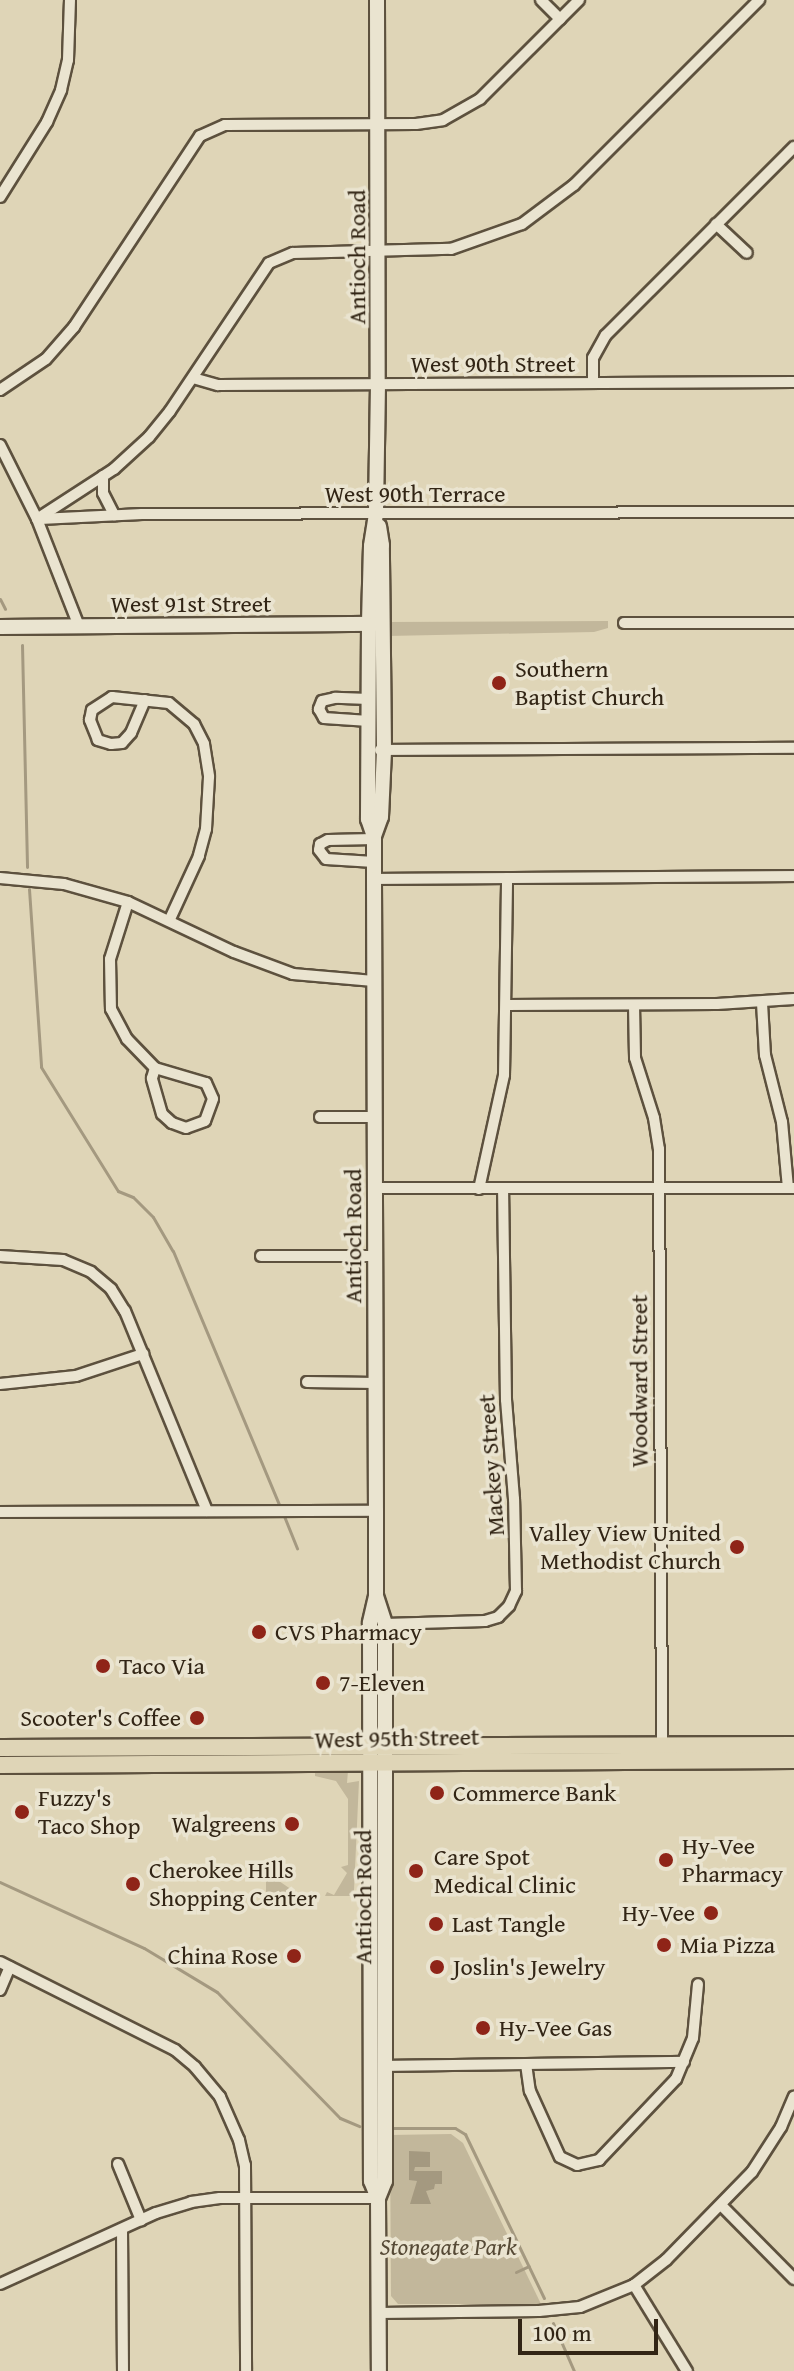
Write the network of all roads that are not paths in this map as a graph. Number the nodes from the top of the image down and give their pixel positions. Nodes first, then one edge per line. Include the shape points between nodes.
1 (70, 0) edge
2 (377, 0) edge
3 (541, 0) edge
4 (579, 0) edge
5 (759, 0) edge
6 (560, 19) junction
7 (378, 123) junction
8 (794, 147) edge
9 (0, 197) edge
10 (716, 224) junction
11 (379, 252) junction
12 (747, 253) dead end
13 (193, 378) junction
14 (794, 382) edge
15 (593, 383) junction
16 (378, 384) junction
17 (0, 390) edge
18 (0, 445) edge
19 (103, 476) junction
20 (794, 512) edge
21 (376, 514) junction
22 (114, 515) junction
23 (37, 519) junction
24 (624, 623) dead end
25 (794, 623) edge
26 (376, 624) junction
27 (79, 626) junction
28 (0, 627) edge
29 (369, 699) junction
30 (145, 700) junction
31 (369, 721) junction
32 (794, 748) edge
33 (368, 750) junction
34 (384, 750) junction
35 (374, 838) junction
36 (374, 862) junction
37 (794, 876) edge
38 (0, 878) edge
39 (507, 878) junction
40 (374, 879) junction
41 (128, 902) junction
42 (170, 919) junction
43 (374, 981) junction
44 (794, 999) edge
45 (762, 1003) junction
46 (506, 1005) junction
47 (634, 1005) junction
48 (155, 1068) junction
49 (320, 1117) dead end
50 (373, 1117) junction
51 (374, 1188) junction
52 (659, 1188) junction
53 (791, 1188) edge
54 (479, 1189) junction
55 (503, 1191) junction
56 (0, 1256) edge
57 (261, 1256) dead end
58 (375, 1256) junction
59 (143, 1354) junction
60 (307, 1382) dead end
61 (376, 1383) junction
62 (0, 1384) edge
63 (207, 1511) junction
64 (376, 1511) junction
65 (0, 1512) edge
66 (376, 1596) junction
67 (385, 1624) junction
68 (794, 1745) edge
69 (0, 1748) edge
70 (662, 1752) junction
71 (377, 1755) junction
72 (794, 1760) edge
73 (0, 1765) edge
74 (5, 1965) edge
75 (698, 1984) dead end
76 (0, 1990) edge
77 (684, 2062) junction
78 (526, 2064) junction
79 (385, 2066) junction
80 (794, 2097) edge
81 (794, 2125) edge
82 (781, 2127) junction
83 (118, 2164) dead end
84 (246, 2198) junction
85 (378, 2198) junction
86 (721, 2205) junction
87 (141, 2220) junction
88 (122, 2229) junction
89 (794, 2279) edge
90 (0, 2284) edge
91 (634, 2285) junction
92 (379, 2313) junction
93 (123, 2371) edge
94 (246, 2371) edge
95 (379, 2371) edge
96 (687, 2371) edge

1 - 9 street via 61,90
2 - 7 main road, Antioch Road
3 - 6 street
4 - 6 street
5 - 11 street via 545,210 477,243
6 - 7 street via 480,99 459,113 434,122
7 - 11 main road, Antioch Road
7 - 17 street via 225,125 200,136 74,327 46,359
8 - 10 street
10 - 12 street
10 - 15 street via 606,335 593,358
11 - 13 street via 293,253 269,263
11 - 16 main road, Antioch Road
13 - 16 street, West 90th Street via 218,385
13 - 19 street via 149,437
14 - 15 street, West 90th Street
15 - 16 street, West 90th Street
16 - 21 main road, Antioch Road
18 - 23 street
19 - 22 street via 103,493
19 - 23 street
20 - 21 street, West 90th Terrace
21 - 22 street, West 90th Terrace
21 - 26 main road, Antioch Road via 371,546
22 - 23 street, West 90th Terrace
23 - 27 street
24 - 25 street
26 - 27 main road, West 91st Street
26 - 29 main road, Antioch Road
26 - 34 main road, Antioch Road
27 - 28 main road, West 91st Street
29 - 31 main road, Antioch Road
29 - 31 street via 335,698 322,701 319,709 324,718
30 - 30 street via 112,697 99,703 92,710 92,732 98,740 122,743
30 - 42 street via 169,703 187,717 200,735 208,763 206,829
31 - 33 main road, Antioch Road
32 - 34 street
33 - 34 street
33 - 35 main road, Antioch Road via 368,819
34 - 35 main road, Antioch Road via 381,817
35 - 36 main road, Antioch Road
35 - 36 street via 328,840 319,850 326,859
36 - 40 main road, Antioch Road
37 - 39 street
38 - 41 street via 64,884
39 - 40 street
39 - 46 street
40 - 43 main road, Antioch Road
41 - 42 street
41 - 48 street via 110,959 108,992 127,1039
42 - 43 street via 269,967 324,979
43 - 50 main road, Antioch Road
44 - 45 street
45 - 47 street
45 - 53 street via 765,1055
46 - 47 street
46 - 54 street via 501,1099
47 - 52 street, Woodward Street via 635,1058 657,1135
48 - 48 street via 206,1083 213,1099 205,1121 186,1128 162,1114 152,1078
49 - 50 street
50 - 51 main road, Antioch Road
51 - 54 street
51 - 58 main road, Antioch Road
52 - 53 street
52 - 55 street
52 - 70 street, Woodward Street
54 - 55 street
55 - 67 street, Mackey Street via 516,1591 498,1617 485,1621
56 - 59 street via 63,1260 101,1280 125,1311
57 - 58 street
58 - 61 main road, Antioch Road
59 - 62 street via 76,1376
59 - 63 street
60 - 61 street
61 - 64 main road, Antioch Road
63 - 64 street
63 - 65 street
64 - 66 main road, Antioch Road
66 - 67 main road, Antioch Road
66 - 71 main road, Antioch Road via 370,1623
67 - 71 main road, Antioch Road
68 - 70 main road, West 95th Street
69 - 71 main road, West 95th Street
70 - 71 main road, West 95th Street
70 - 72 main road, West 95th Street
71 - 73 main road, West 95th Street
71 - 79 main road, Antioch Road
71 - 85 main road, Antioch Road via 371,2181
74 - 76 street
74 - 84 street via 175,2050 207,2080 239,2140
75 - 77 street via 693,2038
77 - 78 street
77 - 78 street via 670,2088 599,2160 586,2165 566,2162 555,2150 530,2091
78 - 79 street
79 - 85 main road, Antioch Road via 385,2181
80 - 82 street
81 - 82 street
82 - 86 street via 763,2157
83 - 87 street
84 - 85 street
84 - 87 street via 191,2202
84 - 94 street
85 - 92 main road, Antioch Road
86 - 89 street
86 - 91 street
87 - 88 street
88 - 90 street
88 - 93 street
91 - 92 street via 580,2307 545,2311
91 - 96 street
92 - 95 main road, Antioch Road

